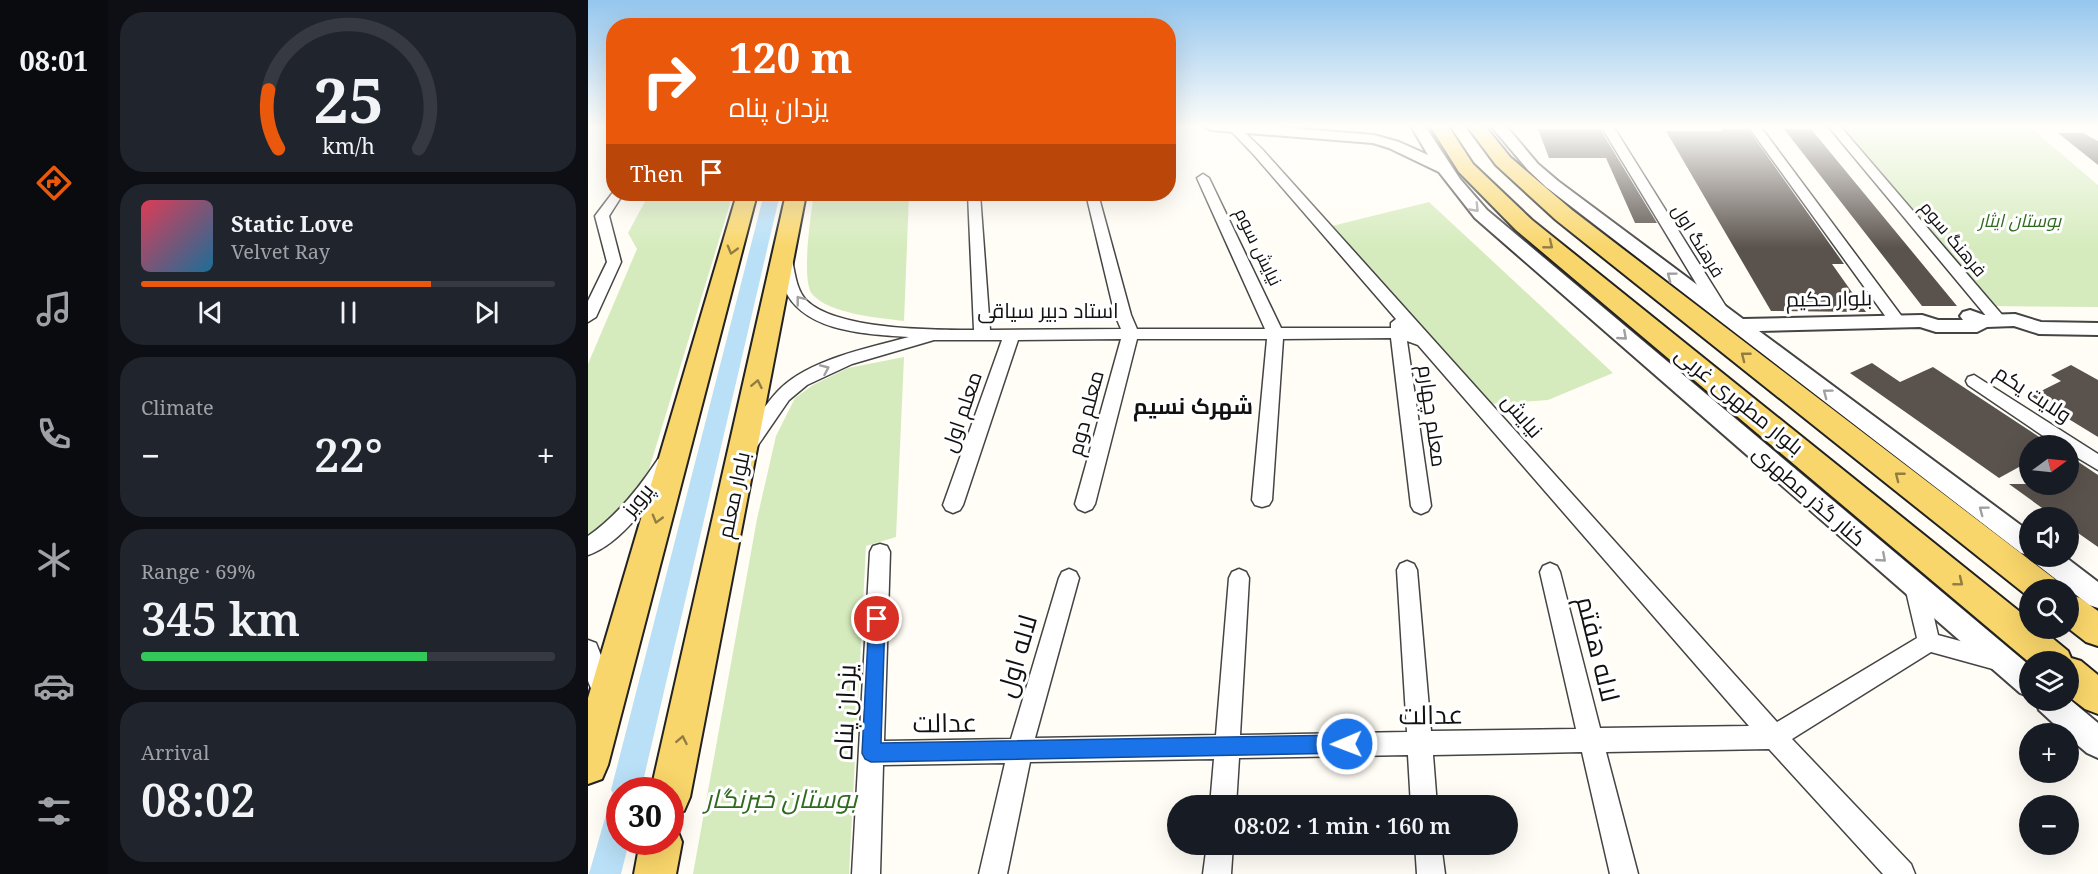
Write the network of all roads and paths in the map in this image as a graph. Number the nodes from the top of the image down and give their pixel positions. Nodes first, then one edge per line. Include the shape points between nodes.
1 (1271, 167) edge
2 (1465, 167) edge
3 (1509, 167) edge
4 (1533, 167) edge
5 (1632, 167) edge
6 (1784, 167) edge
7 (1868, 167) edge
8 (1443, 168) edge
9 (1203, 178) dead end
10 (612, 201) edge
11 (745, 201) edge
12 (795, 201) edge
13 (974, 201) edge
14 (1094, 201) edge
15 (1602, 245) junction
16 (784, 254) junction
17 (1648, 258) junction
18 (1399, 313) junction
19 (2098, 316) edge
20 (588, 317) edge
21 (1729, 319) junction
22 (1998, 320) junction
23 (1897, 321) junction
24 (2098, 329) edge
25 (1131, 333) junction
26 (1275, 333) junction
27 (1398, 333) junction
28 (982, 334) junction
29 (934, 335) junction
30 (1012, 335) junction
31 (1425, 341) junction
32 (1974, 381) dead end
33 (677, 444) junction
34 (742, 455) junction
35 (1911, 457) junction
36 (2098, 463) edge
37 (1791, 480) junction
38 (1262, 500) dead end
39 (1085, 504) dead end
40 (953, 505) dead end
41 (1421, 506) dead end
42 (1878, 516) junction
43 (1960, 524) junction
44 (2019, 538) edge
45 (588, 547) edge
46 (880, 552) dead end
47 (2058, 567) edge
48 (1407, 570) dead end
49 (1550, 572) dead end
50 (1069, 578) dead end
51 (1239, 578) dead end
52 (2030, 579) edge
53 (1916, 587) junction
54 (2098, 597) edge
55 (2079, 617) edge
56 (2098, 632) edge
57 (1929, 642) junction
58 (588, 651) edge
59 (2042, 651) edge
60 (2005, 663) junction
61 (2019, 675) edge
62 (2079, 682) edge
63 (2098, 697) edge
64 (606, 699) junction
65 (2062, 711) edge
66 (1774, 737) junction
67 (1591, 740) junction
68 (2098, 742) edge
69 (1418, 743) junction
70 (1229, 746) junction
71 (1020, 750) junction
72 (871, 753) junction
73 (588, 765) edge
74 (674, 777) edge
75 (1224, 795) edge
76 (1423, 795) edge
77 (659, 855) edge
78 (1219, 855) edge
79 (1429, 855) edge
80 (655, 874) edge
81 (866, 874) edge
82 (993, 874) edge
83 (1217, 874) edge
84 (1431, 874) edge
85 (1624, 874) edge
86 (1901, 874) edge

1 - 18 street, نيايش
2 -> 42 main road, بلوار مطهری غربی via 1524,225
3 - 15 main road, بلوار مطهری غربی
4 - 17 street
5 - 21 street, فرهنگ اول
6 - 23 street
7 - 22 street, فرهنگ سوم
8 -> 37 street, کنار گذر مطهری via 1481,214
9 - 26 street, نیایش سوم
10 - 20 street via 602,216 614,262
11 -> 33 main road
12 - 16 main road, بلوار معلم
13 - 28 street
14 - 25 street
15 - 17 street
43 -> 15 main road, بلوار مطهری غربی
29 -> 16 street via 847,325 809,311 791,288
34 -> 16 main road, بلوار معلم
21 -> 17 street
18 - 27 street, معلم چهارم
18 - 31 street, نيايش
19 - 22 street, بلوار حکیم via 2027,315
21 - 23 street, بلوار حکیم
35 -> 21 street
22 - 23 street, بلوار حکیم via 1977,326
22 - 24 street, بلوار حکیم via 2039,328
25 - 26 street, استاد دبیر سیاقی
25 - 30 street, استاد دبیر سیاقی
25 - 39 street, معلم دوم
26 - 27 street, استاد دبیر سیاقی
26 - 38 street
27 - 31 street, استاد دبیر سیاقی
27 - 41 street, معلم چهارم
28 - 29 street, استاد دبیر سیاقی
28 - 30 street, استاد دبیر سیاقی
34 -> 29 street, استاد دبیر سیاقی via 783,396 801,381 846,360
30 - 40 street, معلم اول
31 - 66 street, نيايش
32 - 36 street, ولایت یکم
33 - 45 street, پرویز via 626,517
33 -> 64 main road
74 -> 34 main road, بلوار معلم
35 - 43 street
44 -> 35 street
37 - 42 street
37 -> 53 street, کنار گذر مطهری
42 -> 59 main road, بلوار مطهری غربی
43 - 52 main road, بلوار مطهری غربی
46 - 72 street, یزدان پناه
47 - 54 street
48 - 69 street
49 - 67 street, لاله هفتم
50 - 71 street, لاله اول
51 - 70 street
53 - 57 street
53 - 60 street, کنار گذر مطهری
55 - 56 main road
57 - 60 street
57 - 66 street
58 - 64 street
60 - 61 street, کنار گذر مطهری
62 - 63 main road
64 - 73 main road
65 - 68 street
66 - 67 street, عدالت
66 - 86 street, نيايش
67 - 69 street, عدالت
67 - 85 street, لاله هفتم
69 - 70 street, عدالت
69 - 76 street
70 - 71 street, عدالت
70 - 75 street
71 - 72 street, عدالت
71 - 82 street, لاله اول
72 - 81 street, یزدان پناه
77 - 80 main road
78 - 83 street
79 - 84 street

